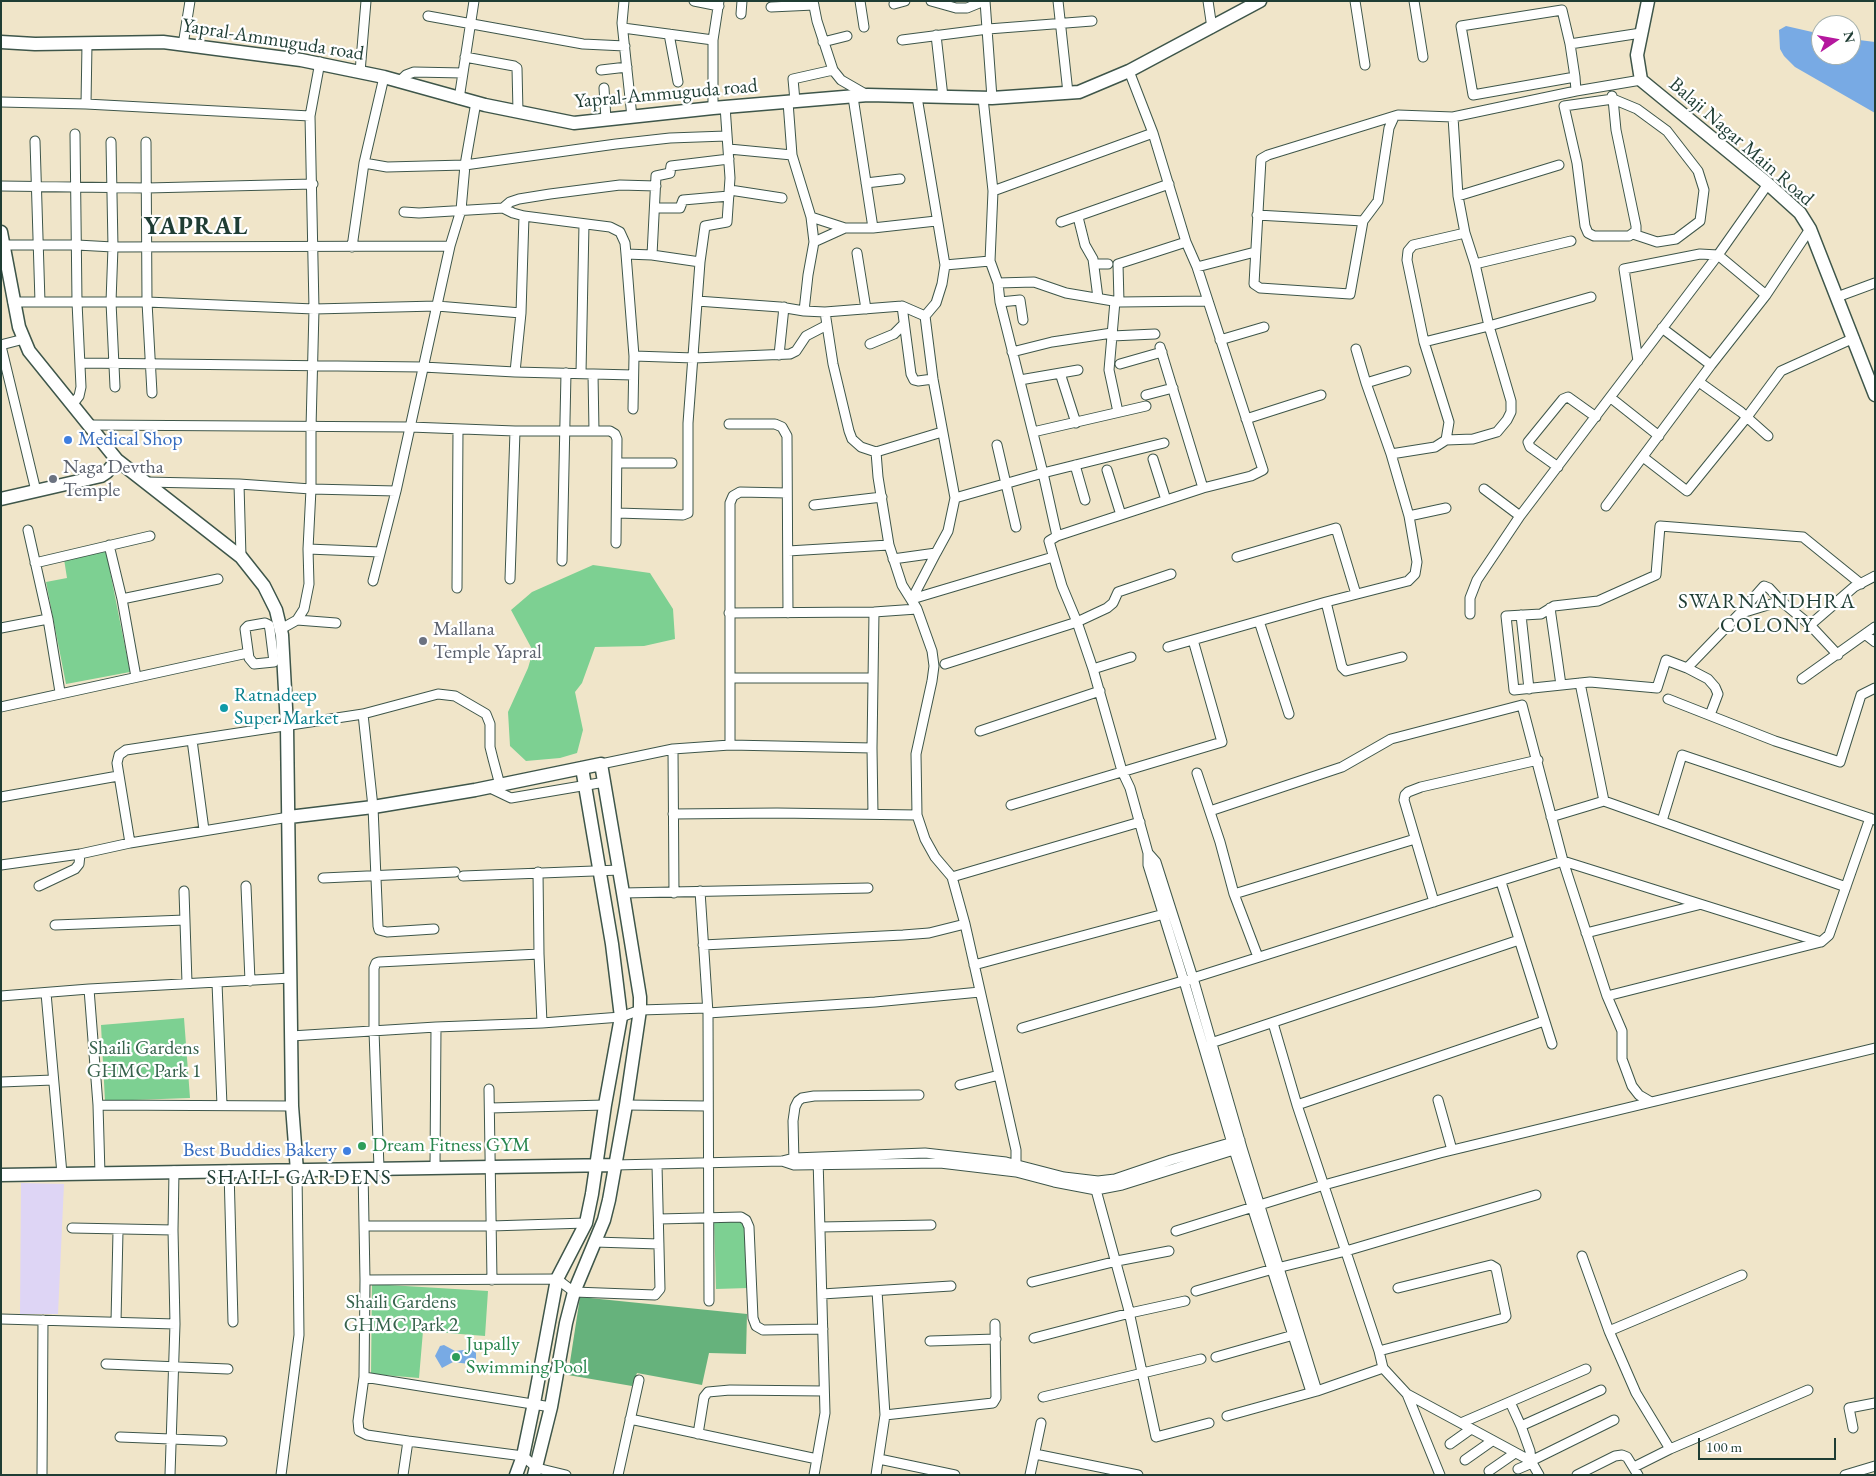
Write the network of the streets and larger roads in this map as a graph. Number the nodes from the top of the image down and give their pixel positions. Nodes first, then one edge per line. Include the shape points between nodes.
1 (190, 1) edge
2 (366, 1) edge
3 (474, 1) edge
4 (624, 1) edge
5 (694, 1) edge
6 (742, 1) edge
7 (860, 1) edge
8 (905, 1) edge
9 (931, 1) edge
10 (984, 1) edge
11 (1058, 1) edge
12 (1208, 1) edge
13 (1260, 1) edge
14 (1356, 1) edge
15 (1414, 1) edge
16 (1648, 1) edge
17 (814, 3) edge
18 (719, 4) edge
19 (894, 4) dead end
20 (771, 7) dead end
21 (740, 14) dead end
22 (428, 16) dead end
23 (1092, 22) dead end
24 (470, 23) junction
25 (1060, 25) junction
26 (864, 27) dead end
27 (623, 28) junction
28 (988, 28) junction
29 (1212, 28) junction
30 (669, 34) junction
31 (1641, 34) junction
32 (936, 35) junction
33 (847, 36) dead end
34 (713, 40) junction
35 (902, 40) dead end
36 (1, 42) edge
37 (824, 42) junction
38 (87, 44) junction
39 (1570, 44) junction
40 (183, 45) junction
41 (624, 46) junction
42 (465, 57) junction
43 (1423, 57) dead end
44 (320, 62) junction
45 (1365, 65) dead end
46 (627, 67) junction
47 (601, 70) dead end
48 (832, 70) junction
49 (1129, 71) junction
50 (360, 72) junction
51 (463, 73) junction
52 (384, 77) junction
53 (1574, 77) junction
54 (1641, 80) junction
55 (399, 82) junction
56 (678, 82) dead end
57 (1610, 86) junction
58 (604, 88) dead end
59 (1576, 90) junction
60 (1068, 93) junction
61 (868, 95) junction
62 (853, 97) junction
63 (917, 97) junction
64 (943, 98) junction
65 (988, 98) junction
66 (459, 99) junction
67 (1613, 99) junction
68 (1, 102) edge
69 (476, 102) junction
70 (791, 102) junction
71 (86, 104) junction
72 (719, 107) junction
73 (518, 112) junction
74 (310, 116) junction
75 (632, 117) junction
76 (1394, 117) junction
77 (1452, 117) junction
78 (606, 119) junction
79 (1153, 133) junction
80 (75, 134) dead end
81 (726, 136) junction
82 (35, 141) dead end
83 (111, 142) dead end
84 (146, 142) dead end
85 (729, 154) junction
86 (792, 155) junction
87 (364, 164) junction
88 (465, 165) junction
89 (1559, 165) dead end
90 (900, 179) dead end
91 (866, 183) junction
92 (313, 184) junction
93 (1169, 184) junction
94 (1768, 184) junction
95 (1, 186) edge
96 (36, 186) junction
97 (656, 186) junction
98 (75, 187) junction
99 (112, 187) junction
100 (147, 188) junction
101 (993, 191) junction
102 (730, 193) junction
103 (1458, 196) junction
104 (782, 198) dead end
105 (503, 208) junction
106 (655, 208) junction
107 (461, 210) junction
108 (404, 212) dead end
109 (1257, 215) junction
110 (524, 216) junction
111 (1078, 216) junction
112 (811, 217) junction
113 (936, 220) junction
114 (1363, 221) junction
115 (1061, 222) dead end
116 (584, 224) junction
117 (845, 228) junction
118 (873, 228) junction
119 (1810, 229) junction
120 (1465, 233) junction
121 (1633, 234) junction
122 (3, 239) edge
123 (1571, 241) dead end
124 (814, 242) junction
125 (1186, 242) junction
126 (40, 244) junction
127 (77, 245) junction
128 (450, 246) junction
129 (113, 247) junction
130 (147, 247) junction
131 (312, 247) junction
132 (352, 247) junction
133 (1255, 252) junction
134 (857, 253) dead end
135 (626, 254) junction
136 (652, 255) junction
137 (1718, 255) junction
138 (990, 261) junction
139 (700, 262) junction
140 (1094, 264) junction
141 (1108, 264) dead end
142 (1475, 264) junction
143 (944, 265) junction
144 (1197, 267) junction
145 (998, 283) junction
146 (1875, 283) edge
147 (1766, 295) junction
148 (1591, 297) dead end
149 (1837, 297) junction
150 (1098, 298) junction
151 (697, 301) junction
152 (1207, 301) junction
153 (13, 302) junction
154 (40, 302) junction
155 (77, 302) junction
156 (111, 302) junction
157 (147, 302) junction
158 (1000, 302) junction
159 (1117, 302) junction
160 (437, 306) junction
161 (902, 306) junction
162 (784, 307) junction
163 (314, 309) junction
164 (866, 309) junction
165 (804, 311) junction
166 (825, 312) junction
167 (521, 313) junction
168 (925, 316) junction
169 (1023, 320) dead end
170 (904, 324) junction
171 (826, 325) junction
172 (1488, 326) junction
173 (1264, 327) dead end
174 (1662, 328) junction
175 (1155, 334) dead end
176 (1112, 335) junction
177 (1854, 338) junction
178 (24, 339) junction
179 (1220, 340) junction
180 (1424, 342) junction
181 (870, 344) dead end
182 (1, 346) edge
183 (1356, 349) dead end
184 (1012, 352) junction
185 (779, 355) junction
186 (634, 356) junction
187 (694, 358) junction
188 (1638, 361) junction
189 (80, 362) junction
190 (151, 362) junction
191 (114, 363) junction
192 (1120, 364) dead end
193 (1711, 365) junction
194 (312, 366) junction
195 (423, 367) junction
196 (1078, 370) dead end
197 (1406, 371) dead end
198 (515, 372) junction
199 (566, 373) junction
200 (581, 373) junction
201 (1060, 373) junction
202 (593, 374) junction
203 (633, 375) junction
204 (933, 379) junction
205 (1020, 380) junction
206 (1366, 382) junction
207 (1700, 382) junction
208 (115, 387) dead end
209 (1173, 388) junction
210 (152, 393) dead end
211 (1146, 395) dead end
212 (1321, 395) dead end
213 (1875, 395) edge
214 (1611, 398) junction
215 (72, 405) junction
216 (1146, 406) dead end
217 (633, 408) dead end
218 (1118, 412) junction
219 (1596, 417) junction
220 (1748, 418) junction
221 (1246, 419) junction
222 (1076, 423) junction
223 (729, 424) dead end
224 (89, 425) junction
225 (410, 427) junction
226 (311, 428) junction
227 (458, 429) junction
228 (515, 431) junction
229 (565, 431) junction
230 (594, 431) junction
231 (942, 432) junction
232 (1033, 432) junction
233 (1659, 436) junction
234 (1768, 436) dead end
235 (1446, 440) junction
236 (1164, 443) dead end
237 (997, 445) dead end
238 (876, 452) junction
239 (1391, 454) junction
240 (1643, 457) junction
241 (1153, 459) dead end
242 (117, 460) junction
243 (617, 463) junction
244 (672, 463) dead end
245 (1075, 465) junction
246 (1558, 467) junction
247 (1107, 470) dead end
248 (1043, 473) junction
249 (146, 482) junction
250 (1006, 483) junction
251 (239, 484) junction
252 (1204, 488) junction
253 (311, 489) junction
254 (1484, 489) dead end
255 (36, 491) junction
256 (396, 491) junction
257 (787, 493) junction
258 (882, 497) junction
259 (954, 498) junction
260 (1, 499) edge
261 (1084, 500) dead end
262 (1166, 500) junction
263 (814, 505) dead end
264 (1606, 506) dead end
265 (1446, 508) dead end
266 (617, 513) junction
267 (1121, 515) junction
268 (1409, 516) junction
269 (1520, 516) junction
270 (1016, 528) dead end
271 (28, 530) dead end
272 (150, 536) dead end
273 (1057, 536) junction
274 (616, 544) dead end
275 (889, 545) junction
276 (109, 546) junction
277 (308, 549) junction
278 (788, 551) junction
279 (380, 552) junction
280 (936, 553) junction
281 (241, 557) junction
282 (1053, 557) junction
283 (1237, 558) dead end
284 (893, 559) junction
285 (562, 561) dead end
286 (35, 564) junction
287 (1171, 574) dead end
288 (1875, 576) edge
289 (218, 579) dead end
290 (510, 579) dead end
291 (373, 580) dead end
292 (1861, 584) junction
293 (457, 588) dead end
294 (1356, 594) junction
295 (912, 598) junction
296 (122, 599) junction
297 (1781, 601) junction
298 (1326, 602) junction
299 (1550, 608) junction
300 (917, 609) junction
301 (874, 612) junction
302 (1741, 612) junction
303 (729, 613) junction
304 (788, 613) junction
305 (1470, 614) dead end
306 (1521, 615) junction
307 (48, 619) junction
308 (297, 620) junction
309 (1259, 621) junction
310 (1077, 622) junction
311 (336, 623) dead end
312 (1810, 625) junction
313 (1875, 627) edge
314 (1, 628) edge
315 (278, 634) junction
316 (1866, 635) junction
317 (1192, 640) junction
318 (1875, 642) edge
319 (1168, 647) dead end
320 (243, 654) dead end
321 (1838, 655) junction
322 (1131, 657) dead end
323 (1402, 657) dead end
324 (279, 662) junction
325 (945, 664) dead end
326 (1687, 668) junction
327 (1093, 669) junction
328 (136, 677) junction
329 (730, 678) junction
330 (873, 678) junction
331 (1802, 679) dead end
332 (1580, 683) junction
333 (1561, 685) junction
334 (1875, 688) edge
335 (1529, 689) junction
336 (60, 692) junction
337 (1100, 692) junction
338 (1668, 699) dead end
339 (1, 706) edge
340 (363, 714) junction
341 (1289, 714) dead end
342 (1710, 715) junction
343 (287, 726) junction
344 (980, 731) dead end
345 (192, 740) junction
346 (730, 745) junction
347 (872, 748) junction
348 (673, 749) junction
349 (1538, 760) junction
350 (601, 764) junction
351 (582, 768) junction
352 (1122, 771) junction
353 (1197, 773) dead end
354 (118, 776) junction
355 (605, 782) junction
356 (585, 785) junction
357 (494, 786) junction
358 (1, 797) edge
359 (1604, 801) junction
360 (1011, 805) dead end
361 (373, 807) junction
362 (1210, 811) junction
363 (673, 814) junction
364 (873, 814) junction
365 (917, 815) junction
366 (289, 817) junction
367 (1551, 817) junction
368 (1873, 819) edge
369 (1662, 821) junction
370 (1140, 822) junction
371 (204, 830) junction
372 (1415, 839) junction
373 (130, 843) junction
374 (1148, 853) junction
375 (80, 854) junction
376 (1563, 861) junction
377 (1, 865) edge
378 (599, 870) junction
379 (620, 870) junction
380 (538, 872) junction
381 (376, 876) junction
382 (952, 877) junction
383 (323, 878) dead end
384 (1500, 882) junction
385 (38, 886) dead end
386 (246, 886) dead end
387 (1846, 887) junction
388 (868, 888) dead end
389 (184, 891) dead end
390 (700, 891) junction
391 (623, 892) junction
392 (674, 892) junction
393 (1234, 894) junction
394 (1434, 902) junction
395 (1699, 905) junction
396 (1164, 914) junction
397 (185, 920) junction
398 (965, 924) junction
399 (55, 925) dead end
400 (434, 929) dead end
401 (1586, 933) junction
402 (1519, 940) junction
403 (1821, 942) junction
404 (703, 945) junction
405 (539, 954) junction
406 (1258, 957) junction
407 (974, 965) junction
408 (291, 978) junction
409 (1188, 980) junction
410 (250, 981) junction
411 (187, 983) junction
412 (216, 983) junction
413 (89, 989) junction
414 (980, 992) junction
415 (46, 993) junction
416 (1, 996) edge
417 (1607, 996) junction
418 (640, 1010) junction
419 (707, 1011) junction
420 (621, 1017) junction
421 (1544, 1022) junction
422 (542, 1023) junction
423 (1273, 1023) junction
424 (436, 1027) junction
425 (1022, 1028) dead end
426 (374, 1031) junction
427 (291, 1036) junction
428 (1211, 1043) junction
429 (1552, 1044) dead end
430 (1875, 1048) edge
431 (999, 1075) junction
432 (53, 1080) junction
433 (1, 1082) edge
434 (960, 1085) dead end
435 (489, 1089) dead end
436 (919, 1095) dead end
437 (1438, 1100) dead end
438 (1651, 1102) junction
439 (98, 1105) junction
440 (222, 1105) junction
441 (1297, 1105) junction
442 (292, 1106) junction
443 (605, 1106) junction
444 (626, 1106) junction
445 (707, 1106) junction
446 (490, 1108) junction
447 (1237, 1145) junction
448 (1452, 1150) junction
449 (818, 1160) junction
450 (794, 1161) junction
451 (710, 1164) junction
452 (657, 1165) junction
453 (596, 1166) junction
454 (615, 1166) junction
455 (435, 1167) junction
456 (490, 1167) junction
457 (379, 1168) junction
458 (1016, 1168) junction
459 (363, 1169) junction
460 (229, 1170) junction
461 (174, 1171) junction
462 (297, 1171) junction
463 (62, 1174) junction
464 (100, 1174) junction
465 (1, 1175) edge
466 (1324, 1185) junction
467 (1097, 1186) junction
468 (1536, 1195) dead end
469 (1257, 1206) junction
470 (708, 1217) junction
471 (659, 1219) junction
472 (586, 1223) junction
473 (931, 1225) dead end
474 (364, 1226) junction
475 (491, 1226) junction
476 (72, 1228) dead end
477 (820, 1228) junction
478 (118, 1230) junction
479 (173, 1230) junction
480 (1176, 1231) dead end
481 (595, 1242) junction
482 (659, 1244) junction
483 (1169, 1251) dead end
484 (1346, 1251) junction
485 (1582, 1256) dead end
486 (1117, 1261) junction
487 (1277, 1268) junction
488 (1742, 1275) dead end
489 (557, 1279) junction
490 (365, 1280) junction
491 (492, 1280) junction
492 (1032, 1282) dead end
493 (951, 1286) dead end
494 (1398, 1288) dead end
495 (877, 1291) junction
496 (1196, 1291) dead end
497 (574, 1292) junction
498 (822, 1294) junction
499 (709, 1301) dead end
500 (1185, 1302) dead end
501 (1130, 1313) junction
502 (1, 1318) edge
503 (44, 1320) junction
504 (116, 1322) junction
505 (234, 1322) dead end
506 (175, 1324) junction
507 (996, 1324) dead end
508 (823, 1329) junction
509 (1609, 1331) junction
510 (1296, 1334) junction
511 (996, 1338) junction
512 (1034, 1338) dead end
513 (930, 1341) dead end
514 (1379, 1351) junction
515 (1216, 1357) dead end
516 (1201, 1359) dead end
517 (106, 1364) dead end
518 (174, 1367) junction
519 (1383, 1368) junction
520 (228, 1369) dead end
521 (1586, 1369) dead end
522 (1142, 1373) junction
523 (364, 1377) junction
524 (640, 1380) dead end
525 (1601, 1390) dead end
526 (1808, 1390) dead end
527 (824, 1391) junction
528 (1314, 1392) junction
529 (1407, 1394) junction
530 (1043, 1398) dead end
531 (1510, 1402) junction
532 (534, 1403) junction
533 (1875, 1403) edge
534 (551, 1407) junction
535 (885, 1415) junction
536 (1227, 1416) dead end
537 (630, 1419) junction
538 (1614, 1420) dead end
539 (1041, 1423) dead end
540 (1209, 1423) dead end
541 (1461, 1423) junction
542 (1521, 1426) junction
543 (1853, 1428) dead end
544 (1471, 1429) junction
545 (698, 1434) junction
546 (120, 1437) dead end
547 (171, 1439) junction
548 (222, 1441) dead end
549 (408, 1441) junction
550 (1492, 1441) junction
551 (1450, 1444) dead end
552 (1670, 1449) junction
553 (1515, 1452) junction
554 (1035, 1454) junction
555 (523, 1456) junction
556 (817, 1459) junction
557 (879, 1459) junction
558 (1465, 1460) dead end
559 (1531, 1462) junction
560 (1875, 1466) edge
561 (1518, 1469) dead end
562 (535, 1471) edge
563 (1096, 1471) edge
564 (1489, 1471) dead end
565 (1636, 1471) edge
566 (1859, 1473) edge
567 (42, 1475) edge
568 (170, 1475) edge
569 (281, 1475) edge
570 (403, 1475) edge
571 (516, 1475) edge
572 (566, 1475) edge
573 (618, 1475) edge
574 (814, 1475) edge
575 (876, 1475) edge
576 (955, 1475) edge
577 (1030, 1475) edge
578 (1138, 1475) edge
579 (1440, 1475) edge
580 (1539, 1475) edge
581 (1578, 1475) edge
582 (1845, 1475) edge

1 - 40 street
2 - 50 street
3 - 24 street
4 - 27 street
5 - 18 street
6 - 21 street
7 - 26 street
8 - 19 street
9 - 10 street via 956,8 967,8
10 - 28 street
11 - 25 street
12 - 29 street
13 - 29 street, Yapral-Ammuguda road
14 - 45 street
15 - 43 street
16 - 31 street, Balaji Nagar Main Road
17 - 20 street
17 - 37 street
18 - 34 street
22 - 24 street
23 - 25 street
24 - 41 street via 583,44
24 - 42 street
25 - 28 street
25 - 60 street
27 - 30 street
27 - 41 street
28 - 32 street
28 - 65 street
29 - 49 street, Yapral-Ammuguda road
30 - 34 street
30 - 56 street
31 - 39 street
31 - 54 street, Balaji Nagar Main Road via 1637,55
32 - 35 street
32 - 64 street
33 - 37 street
34 - 72 street
36 - 38 street, Yapral-Ammuguda road
37 - 48 street
38 - 40 street, Yapral-Ammuguda road via 164,42
38 - 71 street
39 - 53 street
39 - 53 street via 1562,10 1461,26 1473,95
40 - 44 street, Yapral-Ammuguda road
41 - 46 street
42 - 51 street
42 - 73 street via 517,68
44 - 50 street, Yapral-Ammuguda road
44 - 74 street
46 - 47 street
46 - 75 street
48 - 61 street via 842,80
48 - 70 street via 793,79
49 - 60 street, Yapral-Ammuguda road via 1079,92
49 - 79 street
50 - 52 street, Yapral-Ammuguda road
51 - 55 street via 414,72
51 - 66 street
52 - 55 street, Yapral-Ammuguda road
52 - 87 street
53 - 59 street
54 - 57 street
54 - 94 street, Balaji Nagar Main Road
55 - 66 street, Yapral-Ammuguda road
57 - 59 street
57 - 67 street
58 - 78 street
59 - 77 street
60 - 65 street, Yapral-Ammuguda road
61 - 62 street, Yapral-Ammuguda road
61 - 63 street, Yapral-Ammuguda road
62 - 70 street, Yapral-Ammuguda road
62 - 91 street
63 - 64 street, Yapral-Ammuguda road
63 - 113 street
64 - 65 street, Yapral-Ammuguda road
65 - 101 street
66 - 69 street, Yapral-Ammuguda road
67 - 121 street via 1616,130 1636,226
67 - 121 street via 1564,106 1588,233 1594,236
67 - 121 street via 1637,109 1667,131 1698,171 1704,190 1700,221 1676,239 1657,242
68 - 71 street
69 - 73 street, Yapral-Ammuguda road
69 - 88 street
70 - 72 street, Yapral-Ammuguda road
70 - 86 street
71 - 74 street
72 - 75 street, Yapral-Ammuguda road
72 - 81 street
73 - 78 street, Yapral-Ammuguda road via 574,123
74 - 92 street
75 - 78 street, Yapral-Ammuguda road
76 - 77 street
76 - 109 street via 1268,154 1261,159
76 - 114 street via 1389,128 1378,201
77 - 103 street
79 - 93 street
79 - 101 street
80 - 98 street
81 - 85 street
81 - 88 street via 670,138
82 - 96 street
83 - 99 street
84 - 100 street
85 - 86 street
85 - 97 street via 671,166 670,173 656,176
85 - 102 street
86 - 112 street
87 - 88 street via 387,167
87 - 132 street
88 - 107 street
89 - 103 street
90 - 91 street
91 - 118 street
92 - 100 street
92 - 131 street
93 - 111 street
93 - 125 street
94 - 119 street, Balaji Nagar Main Road via 1800,213
94 - 137 street
95 - 96 street
96 - 98 street
96 - 126 street
97 - 105 street via 620,185 559,193 520,199
97 - 106 street
98 - 99 street
98 - 127 street
99 - 100 street
99 - 129 street
100 - 130 street
101 - 138 street
102 - 104 street
102 - 106 street via 683,200 680,208
102 - 139 street via 727,222 705,226
103 - 120 street
105 - 107 street
105 - 110 street
106 - 136 street
107 - 108 street
107 - 128 street
109 - 114 street
109 - 133 street
110 - 116 street
110 - 167 street
111 - 115 street
111 - 140 street via 1085,245
112 - 117 street
112 - 124 street
113 - 118 street
113 - 143 street
114 - 133 street via 1350,294 1260,288 1254,284
116 - 135 street via 610,227 620,232
116 - 200 street
117 - 118 street
117 - 124 street
119 - 147 street
119 - 149 street, Balaji Nagar Main Road
120 - 142 street
120 - 180 street via 1413,245 1408,251 1407,260
122 - 126 street
122 - 153 street
123 - 142 street
124 - 165 street
125 - 144 street
125 - 159 street via 1118,264
126 - 127 street
126 - 154 street
127 - 129 street
127 - 155 street
128 - 132 street
128 - 160 street
129 - 130 street
129 - 156 street
130 - 131 street
130 - 157 street
131 - 132 street
131 - 163 street
133 - 144 street
134 - 164 street
135 - 136 street
135 - 186 street
136 - 139 street
137 - 147 street
137 - 174 street
137 - 188 street via 1700,254 1624,269
138 - 143 street
138 - 145 street
139 - 151 street
140 - 141 street
140 - 150 street
142 - 172 street
143 - 168 street via 936,303
144 - 152 street
145 - 150 street via 1034,282 1066,293
145 - 158 street
146 - 149 street
147 - 193 street
148 - 172 street
149 - 177 street, Balaji Nagar Main Road
150 - 159 street
151 - 162 street
151 - 187 street
152 - 159 street
152 - 179 street
153 - 154 street
153 - 178 street
154 - 155 street
155 - 156 street
155 - 189 street
156 - 157 street
156 - 191 street
157 - 163 street
157 - 190 street
158 - 169 street via 1020,300
158 - 184 street
159 - 176 street
160 - 163 street
160 - 167 street
160 - 195 street
161 - 164 street
161 - 168 street
161 - 170 street
162 - 165 street
162 - 185 street
163 - 194 street
164 - 166 street
165 - 166 street
166 - 171 street
167 - 198 street
168 - 204 street
170 - 181 street via 894,334
170 - 204 street via 914,380
171 - 185 street via 806,336 796,351
171 - 238 street via 852,440
172 - 180 street
172 - 235 street via 1511,401 1511,412 1497,432 1473,439
173 - 179 street
174 - 188 street
174 - 193 street
175 - 176 street
176 - 184 street via 1052,342
176 - 218 street via 1109,370
177 - 213 street, Balaji Nagar Main Road
177 - 220 street via 1781,371
178 - 182 street
178 - 215 street via 29,351
179 - 221 street
180 - 235 street via 1449,422
182 - 255 street
183 - 206 street
184 - 205 street
185 - 187 street
186 - 187 street
186 - 203 street
187 - 266 street via 688,423 688,513
188 - 214 street
189 - 191 street
189 - 215 street via 80,392
190 - 191 street
190 - 194 street
190 - 210 street
191 - 208 street
192 - 209 street via 1161,349
193 - 207 street
194 - 195 street
194 - 226 street
195 - 198 street
195 - 225 street
196 - 201 street
197 - 206 street
198 - 199 street
199 - 200 street
199 - 229 street
200 - 202 street
201 - 205 street
201 - 222 street
202 - 203 street
202 - 230 street
203 - 217 street
204 - 231 street
205 - 232 street
206 - 239 street
207 - 220 street
207 - 233 street
209 - 211 street
209 - 252 street
212 - 221 street
214 - 219 street
214 - 233 street
215 - 224 street
216 - 218 street
218 - 222 street
219 - 246 street
219 - 246 street via 1568,397 1528,442 1530,447
220 - 234 street
220 - 240 street via 1687,491
221 - 252 street via 1263,470
222 - 232 street
223 - 257 street via 775,424 782,428 787,436
224 - 226 street
224 - 242 street
225 - 226 street
225 - 227 street
225 - 256 street
226 - 253 street
227 - 228 street
227 - 293 street
228 - 229 street
228 - 290 street
229 - 230 street
229 - 285 street
230 - 243 street via 615,434
231 - 238 street
231 - 259 street
232 - 248 street
233 - 240 street
235 - 239 street via 1435,447
236 - 245 street
237 - 250 street
238 - 258 street
239 - 268 street
240 - 264 street
241 - 262 street
242 - 249 street
242 - 255 street via 101,476
243 - 244 street
243 - 266 street
245 - 248 street
245 - 261 street
246 - 269 street
247 - 267 street
248 - 250 street
248 - 273 street
249 - 251 street
249 - 281 street
250 - 259 street
250 - 270 street
251 - 253 street
251 - 281 street
252 - 262 street
253 - 256 street
253 - 277 street
254 - 269 street
255 - 260 street
256 - 279 street
257 - 278 street
257 - 303 street via 740,492 733,496 730,503
258 - 263 street
258 - 275 street
259 - 280 street via 948,531
262 - 267 street
265 - 268 street
266 - 274 street
267 - 273 street
268 - 294 street via 1417,562 1415,574 1408,581
269 - 305 street via 1477,580 1470,598
271 - 286 street
272 - 276 street
273 - 282 street via 1049,541
275 - 278 street
275 - 284 street
276 - 286 street
276 - 296 street
277 - 279 street
277 - 308 street via 307,598
278 - 304 street
279 - 291 street
280 - 284 street
280 - 295 street
281 - 315 street via 264,586 276,610
282 - 295 street
282 - 310 street
283 - 294 street via 1336,528
284 - 295 street via 902,585
286 - 307 street
287 - 310 street via 1118,592 1108,608
288 - 292 street
289 - 296 street
292 - 299 street via 1803,537 1660,526 1656,575 1598,601
292 - 312 street
294 - 298 street
295 - 300 street
296 - 328 street
297 - 302 street
297 - 302 street via 1764,586
297 - 312 street
298 - 309 street
298 - 323 street via 1342,667 1346,671
299 - 306 street via 1541,614
299 - 333 street
300 - 301 street
300 - 365 street via 934,666 916,754
301 - 304 street
301 - 330 street
302 - 326 street
303 - 304 street
303 - 329 street
306 - 335 street
306 - 335 street via 1506,616 1512,672 1514,690
307 - 314 street
307 - 336 street
308 - 311 street
308 - 315 street
309 - 317 street
309 - 341 street
310 - 325 street
310 - 327 street
312 - 321 street
313 - 316 street
315 - 324 street
315 - 324 street via 265,623 245,629 251,662
316 - 318 street
316 - 321 street
317 - 319 street
317 - 352 street via 1222,742
320 - 328 street
321 - 331 street
322 - 327 street
324 - 343 street
326 - 332 street via 1666,660 1657,688
326 - 342 street via 1708,679 1718,694
327 - 337 street
328 - 336 street
329 - 330 street
329 - 346 street
330 - 347 street
332 - 333 street
332 - 359 street
333 - 335 street
334 - 342 street via 1861,695 1840,762
336 - 339 street
337 - 344 street
337 - 352 street
338 - 342 street
340 - 343 street
340 - 357 street via 438,694 455,696 486,714 490,724
340 - 361 street
343 - 345 street
343 - 366 street
345 - 354 street via 126,750 117,763
345 - 371 street
346 - 347 street
346 - 348 street
347 - 364 street
348 - 350 street
348 - 363 street
349 - 362 street via 1522,704 1391,739 1342,766
349 - 367 street
349 - 372 street via 1408,792 1404,800
350 - 351 street
350 - 355 street
351 - 356 street
351 - 357 street
352 - 360 street
352 - 370 street
353 - 362 street
354 - 358 street
354 - 373 street
355 - 356 street
355 - 379 street
356 - 357 street via 511,798
356 - 378 street
357 - 361 street
359 - 367 street
359 - 369 street
361 - 366 street
361 - 381 street
362 - 393 street
363 - 364 street
363 - 392 street
364 - 365 street
365 - 382 street via 935,857
366 - 371 street
366 - 408 street
367 - 376 street
368 - 369 street via 1682,755
368 - 387 street
369 - 387 street
370 - 374 street
370 - 382 street
371 - 373 street
372 - 393 street
372 - 394 street
373 - 375 street
374 - 396 street via 1148,865
374 - 409 street via 1156,862
375 - 377 street
375 - 385 street via 75,869
376 - 384 street
376 - 395 street
376 - 401 street
378 - 379 street
378 - 380 street
378 - 420 street
379 - 391 street
380 - 381 street
380 - 405 street
381 - 383 street
381 - 400 street via 379,930
382 - 398 street
384 - 394 street
384 - 402 street
386 - 410 street
387 - 403 street via 1829,935
388 - 390 street
389 - 397 street
390 - 392 street
390 - 404 street
391 - 392 street
391 - 418 street
393 - 406 street
394 - 406 street
395 - 401 street
395 - 403 street
396 - 407 street
396 - 409 street
397 - 399 street
397 - 411 street
398 - 404 street via 929,933
398 - 407 street
401 - 417 street
402 - 421 street
402 - 423 street
403 - 417 street
404 - 419 street
405 - 422 street
405 - 426 street via 377,962 374,968
406 - 409 street
407 - 414 street
408 - 410 street
408 - 427 street
409 - 425 street
409 - 428 street
409 - 447 street
410 - 412 street
411 - 412 street
411 - 413 street
412 - 440 street
413 - 415 street
413 - 439 street
414 - 419 street via 875,1002
414 - 431 street
415 - 416 street
415 - 432 street
417 - 438 street via 1622,1030 1622,1059 1632,1086
418 - 419 street
418 - 420 street
418 - 444 street
419 - 445 street
420 - 422 street
420 - 443 street
421 - 429 street
421 - 441 street
422 - 424 street
423 - 428 street
423 - 441 street
424 - 426 street
424 - 455 street
426 - 427 street
426 - 457 street
427 - 442 street
428 - 447 street
430 - 438 street
431 - 434 street
431 - 458 street via 1016,1150
432 - 433 street
432 - 463 street
435 - 446 street
436 - 450 street via 802,1098 795,1107 793,1121
437 - 448 street
438 - 448 street
439 - 440 street
439 - 464 street
440 - 442 street
441 - 466 street
442 - 462 street
443 - 446 street
443 - 453 street
444 - 445 street
444 - 454 street
445 - 451 street
446 - 456 street
447 - 467 street
447 - 469 street
448 - 466 street
449 - 450 street
449 - 458 street
449 - 477 street
450 - 451 street
451 - 452 street
451 - 470 street
452 - 454 street
452 - 471 street
453 - 454 street
453 - 456 street
453 - 472 street
454 - 481 street via 604,1220
455 - 456 street
455 - 457 street
456 - 475 street
457 - 459 street
458 - 467 street
459 - 462 street
459 - 474 street
460 - 461 street
460 - 462 street
460 - 505 street
461 - 464 street
461 - 479 street
462 - 569 street via 299,1335
463 - 464 street
463 - 465 street
466 - 469 street
466 - 484 street
467 - 486 street
468 - 484 street
469 - 480 street
469 - 487 street
470 - 471 street
470 - 499 street
470 - 508 street via 741,1217 746,1220 756,1326 763,1330
471 - 482 street
472 - 475 street
472 - 489 street
473 - 477 street
474 - 475 street
474 - 490 street
475 - 491 street
476 - 478 street
477 - 498 street
478 - 479 street
478 - 504 street
479 - 506 street
481 - 482 street
481 - 497 street
482 - 497 street via 660,1290 656,1296
483 - 486 street
484 - 487 street
484 - 514 street
485 - 509 street
486 - 492 street
486 - 501 street
487 - 496 street
487 - 510 street
488 - 509 street
489 - 491 street
489 - 497 street
489 - 532 street
490 - 491 street
490 - 523 street
493 - 495 street
494 - 514 street via 1491,1265 1496,1268 1506,1316
495 - 498 street
495 - 535 street
497 - 534 street
498 - 508 street
500 - 501 street
501 - 512 street
501 - 522 street
502 - 503 street
503 - 504 street
503 - 567 street
504 - 506 street
506 - 518 street
507 - 511 street
508 - 527 street
509 - 552 street via 1636,1392
510 - 515 street
510 - 528 street
511 - 513 street
511 - 535 street via 996,1398 993,1404
514 - 519 street
516 - 522 street
517 - 518 street
518 - 520 street
518 - 547 street
519 - 528 street
519 - 529 street
521 - 531 street
522 - 530 street
522 - 540 street via 1156,1436
523 - 532 street
523 - 549 street via 359,1431
524 - 537 street
525 - 542 street
526 - 552 street
527 - 545 street via 708,1392 704,1397
527 - 556 street via 825,1413
528 - 536 street
529 - 541 street
529 - 579 street
531 - 541 street
531 - 542 street
532 - 534 street
532 - 555 street
533 - 543 street via 1849,1408
534 - 562 street
535 - 557 street
537 - 545 street
537 - 573 street
538 - 559 street
539 - 554 street
541 - 544 street
542 - 559 street
544 - 550 street
544 - 551 street
545 - 556 street
546 - 547 street
547 - 548 street
547 - 568 street
549 - 555 street
549 - 570 street
550 - 553 street
550 - 558 street
552 - 565 street
553 - 559 street
553 - 564 street
554 - 563 street
554 - 577 street
555 - 562 street
555 - 571 street
556 - 574 street
557 - 575 street
557 - 576 street
559 - 561 street
559 - 580 street
560 - 566 street
562 - 572 street
563 - 578 street
565 - 581 street via 1622,1455
566 - 582 street

